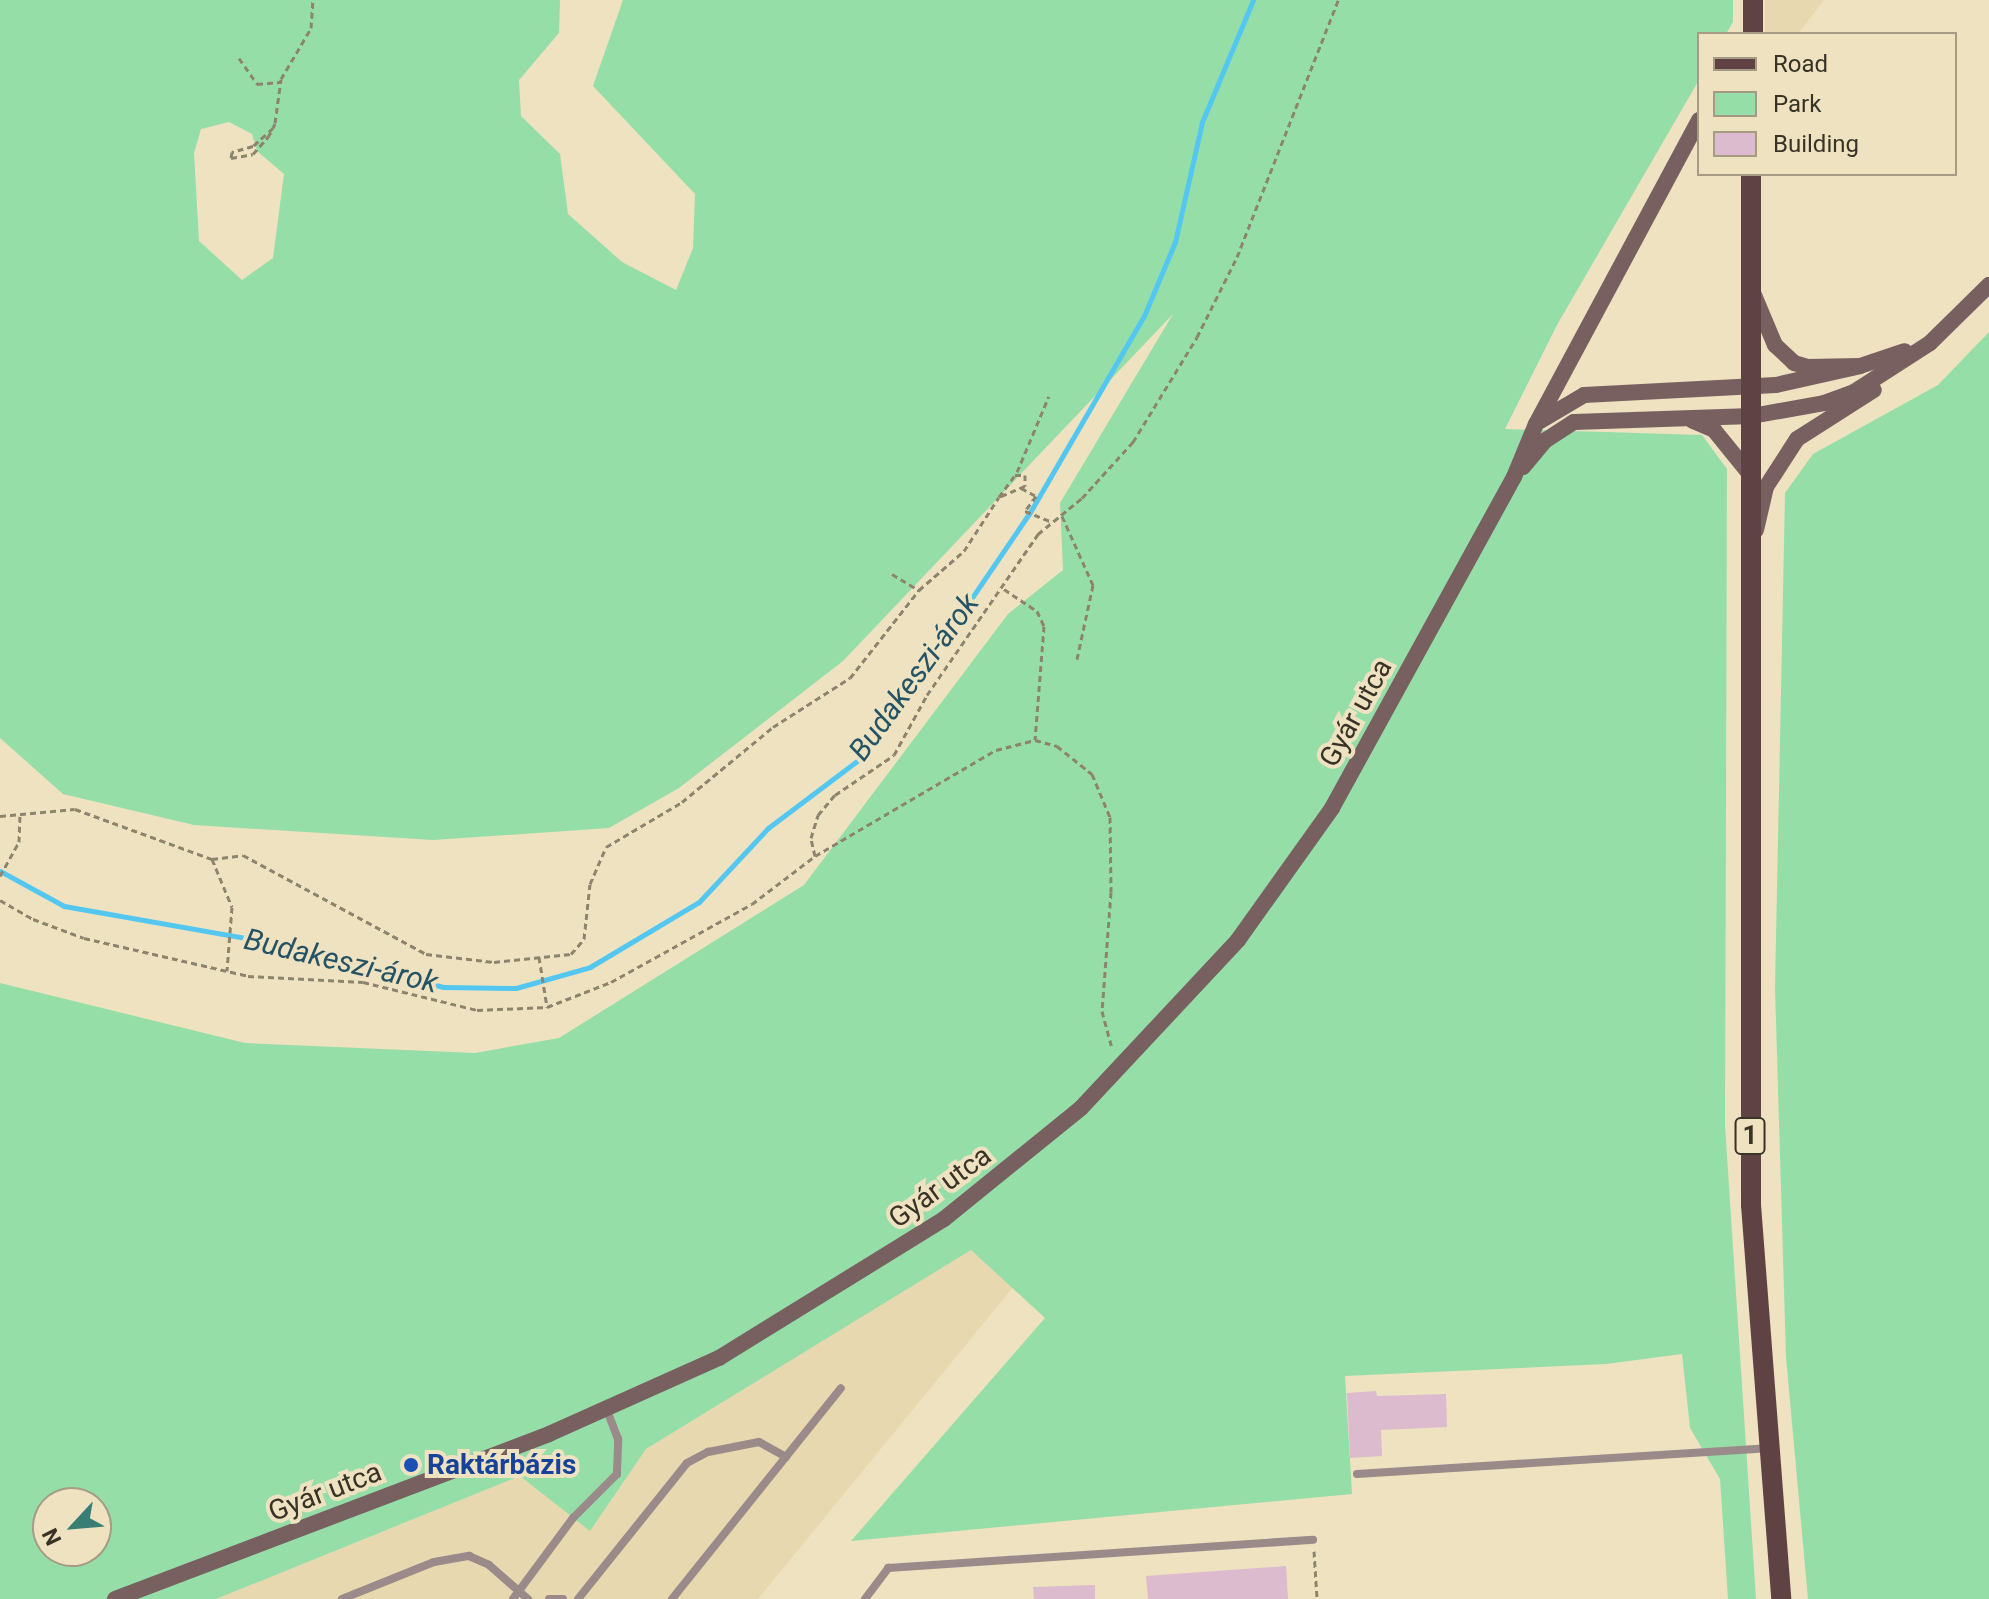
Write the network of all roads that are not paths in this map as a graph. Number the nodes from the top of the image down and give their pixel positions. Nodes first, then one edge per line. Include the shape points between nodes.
1 (1753, 0) edge
2 (1751, 30) edge
3 (1697, 124) edge
4 (1751, 176) edge
5 (1989, 285) edge
6 (1754, 295) junction
7 (1930, 343) junction
8 (1860, 366) junction
9 (1752, 385) junction
10 (1752, 416) junction
11 (1688, 418) junction
12 (1536, 424) junction
13 (1514, 477) junction
14 (1753, 479) junction
15 (1754, 539) junction
16 (841, 1388) dead end
17 (607, 1411) junction
18 (1767, 1448) junction
19 (786, 1457) junction
20 (1357, 1474) dead end
21 (1313, 1540) road end
22 (515, 1595) edge
23 (115, 1599) edge
24 (342, 1599) edge
25 (528, 1599) edge
26 (549, 1599) edge
27 (563, 1599) edge
28 (578, 1599) edge
29 (672, 1599) edge
30 (865, 1599) edge
31 (1781, 1599) edge

1 - 2 main road
3 - 12 main road, Gyár utca
4 - 6 main road, 1
5 - 7 main road
6 - 8 main road via 1784,356 1808,367
6 - 9 main road, 1
7 - 8 main road
7 - 10 main road, Gyár utca via 1854,392 1802,410
7 - 15 main road via 1849,409 1797,439 1766,487
8 - 9 main road via 1800,382
9 - 10 main road, 1
9 - 12 main road via 1584,395
10 - 11 main road, Gyár utca
10 - 14 main road, 1
11 - 13 main road, Gyár utca via 1574,422 1546,440
11 - 14 main road via 1714,430
12 - 13 main road, Gyár utca
13 - 17 main road, Gyár utca via 1369,745 1298,859 1207,976 1122,1067 991,1184 877,1264 719,1358
14 - 15 main road, 1
15 - 18 main road, 1 via 1749,1103
16 - 19 lane
17 - 22 lane via 618,1439 617,1474 573,1518
17 - 23 main road, Gyár utca
18 - 20 lane
18 - 31 main road, 1
19 - 28 lane via 759,1442 708,1452 687,1463
19 - 29 lane
21 - 30 lane via 888,1568
22 - 24 lane via 489,1565 469,1556 450,1557
22 - 25 lane
26 - 27 lane

